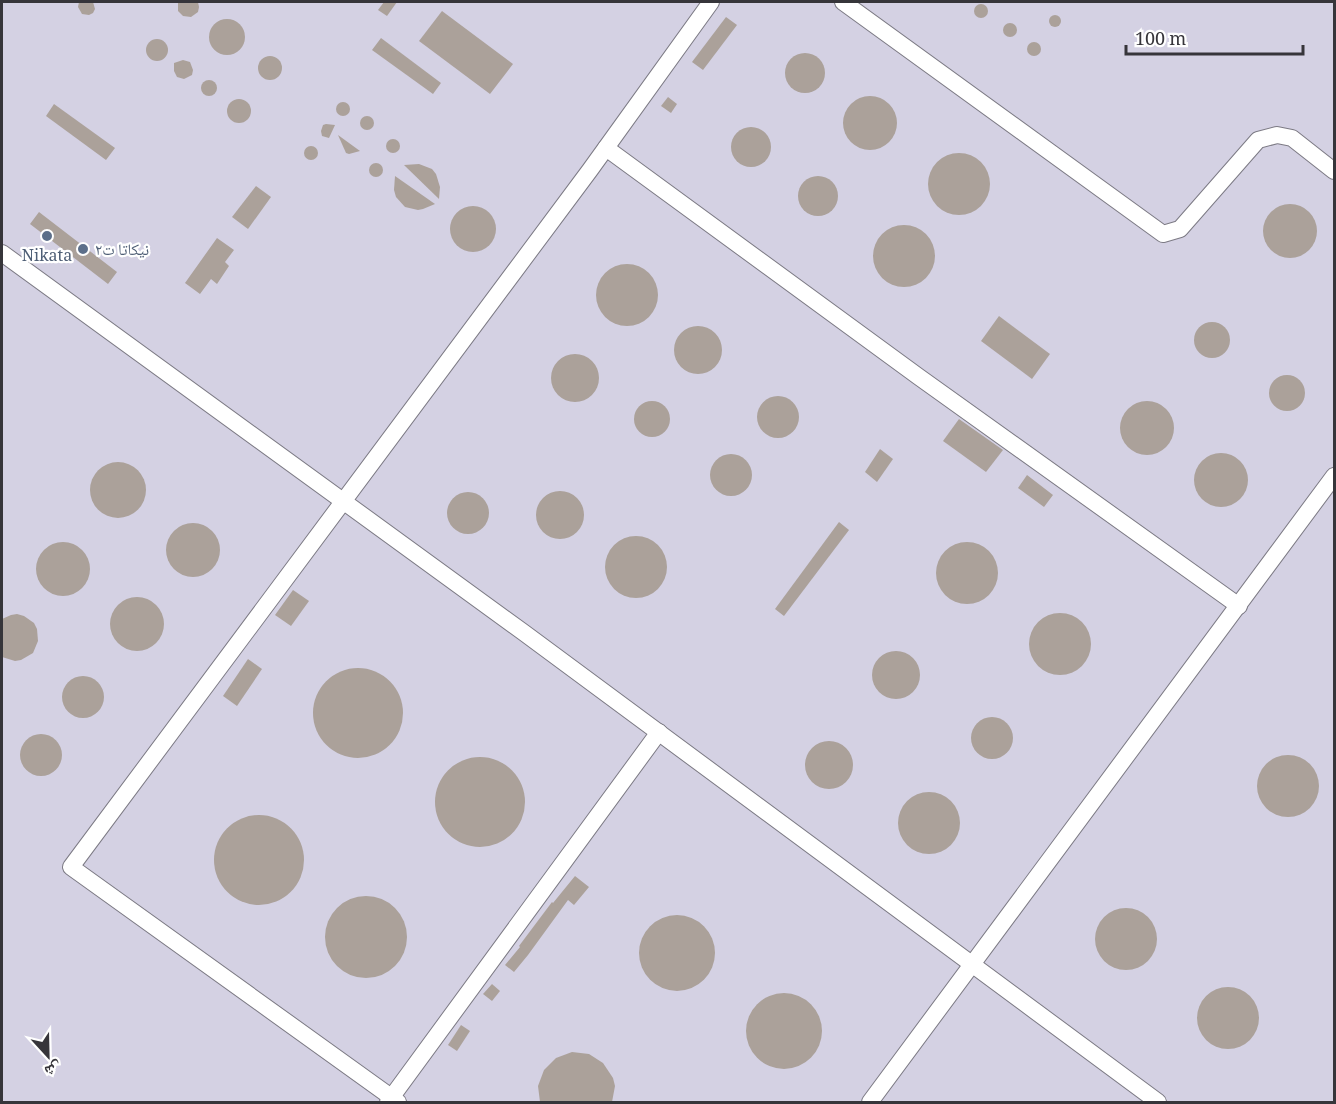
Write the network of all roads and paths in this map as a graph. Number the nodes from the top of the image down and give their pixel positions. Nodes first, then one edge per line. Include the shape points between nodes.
1 (711, 2) edge
2 (843, 2) edge
3 (606, 147) junction
4 (1335, 171) edge
5 (2, 253) edge
6 (1335, 476) edge
7 (343, 501) junction
8 (1239, 606) junction
9 (658, 732) junction
10 (972, 964) junction
11 (1136, 1096) edge
12 (393, 1101) edge
13 (870, 1102) edge
14 (1158, 1102) edge

1 - 3 lane
2 - 4 lane via 1163,234 1180,229 1258,140 1276,135 1292,138
3 - 7 lane
3 - 8 lane
5 - 7 lane
6 - 8 lane
7 - 9 lane
7 - 12 lane via 71,867
8 - 10 lane
9 - 10 lane
9 - 12 lane
10 - 11 lane
10 - 13 lane
11 - 14 lane

